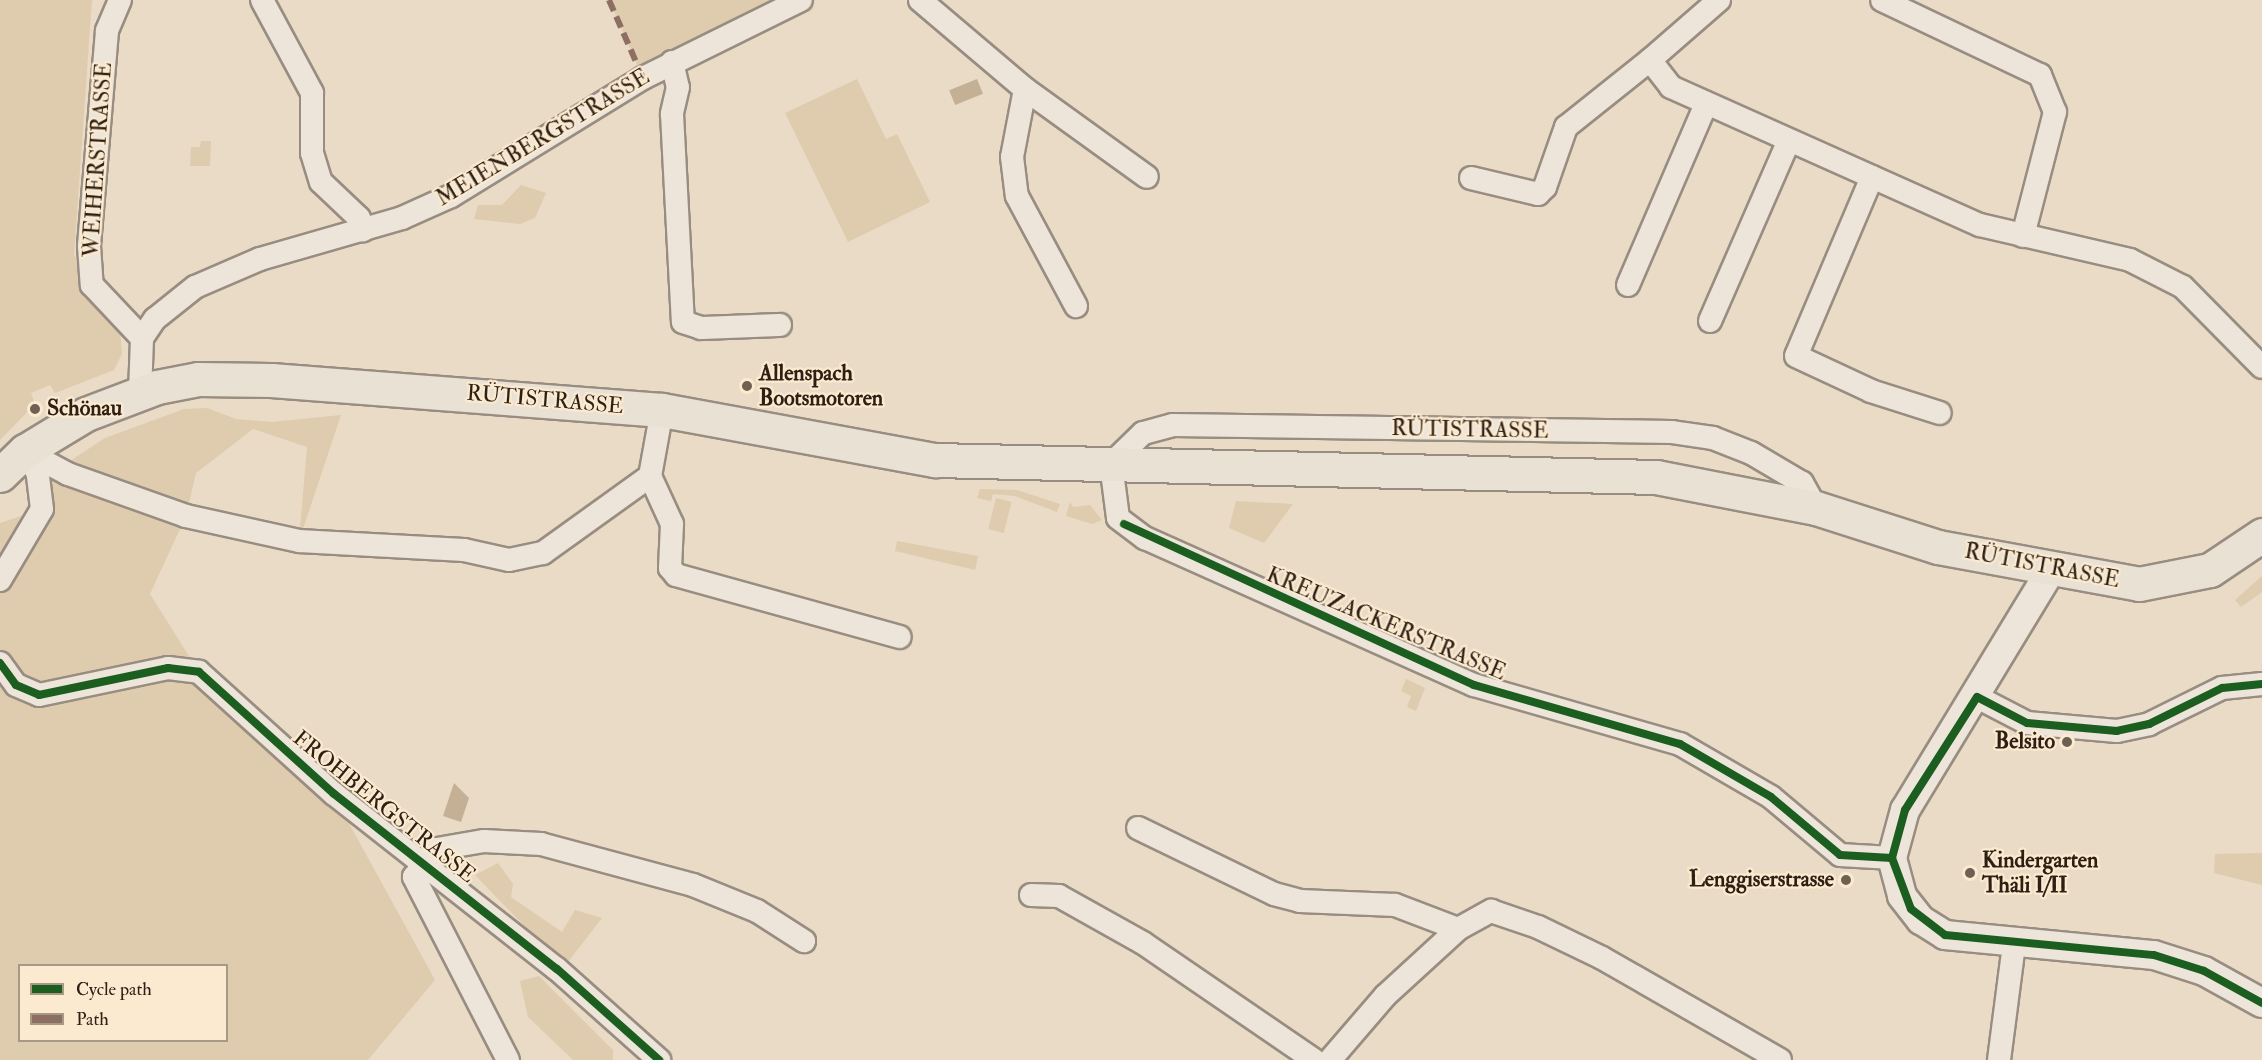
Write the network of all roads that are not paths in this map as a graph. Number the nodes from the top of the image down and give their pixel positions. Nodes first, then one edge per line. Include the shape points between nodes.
1 (120, 0) edge
2 (262, 0) edge
3 (801, 0) edge
4 (920, 0) edge
5 (1719, 0) edge
6 (1882, 0) edge
7 (1650, 60) junction
8 (672, 62) junction
9 (1025, 89) junction
10 (1706, 104) junction
11 (1789, 140) junction
12 (1147, 177) dead end
13 (1872, 177) junction
14 (1471, 178) dead end
15 (363, 230) junction
16 (2023, 236) junction
17 (1628, 285) dead end
18 (1076, 306) dead end
19 (1710, 321) dead end
20 (780, 325) dead end
21 (142, 338) junction
22 (2262, 368) edge
23 (140, 393) junction
24 (662, 410) junction
25 (1940, 413) dead end
26 (25, 451) junction
27 (1112, 464) junction
28 (0, 475) edge
29 (650, 476) junction
30 (1816, 508) junction
31 (2262, 535) edge
32 (2051, 570) junction
33 (0, 580) edge
34 (900, 637) dead end
35 (0, 663) edge
36 (2262, 684) edge
37 (1977, 697) junction
38 (1138, 828) dead end
39 (1892, 858) junction
40 (424, 862) junction
41 (1031, 895) dead end
42 (1458, 929) junction
43 (804, 940) dead end
44 (2014, 944) junction
45 (2262, 1003) edge
46 (508, 1060) edge
47 (659, 1060) edge
48 (1314, 1060) edge
49 (1330, 1060) edge
50 (1780, 1060) edge
51 (1999, 1060) edge

1 - 21 street, WEIHERSTRASSE via 107,31 89,246 92,285
2 - 15 street via 312,93 312,153 321,182 359,218
3 - 8 street, MEIENBERGSTRASSE
4 - 9 street
5 - 7 street
6 - 16 street via 2040,75 2055,112
7 - 10 street via 1671,87
7 - 14 street via 1566,126 1545,187 1538,194
8 - 15 street, MEIENBERGSTRASSE via 451,196
8 - 20 street, MEIENBERGSTRASSE via 678,87 672,114 683,322 701,328
9 - 12 street
9 - 18 street via 1012,157 1017,196
10 - 11 street
10 - 17 street
11 - 13 street
11 - 19 street
13 - 16 street via 1970,221
13 - 25 street via 1796,356 1871,390
15 - 21 street, MEIENBERGSTRASSE via 260,259 195,287 155,319
16 - 22 street via 2130,260 2183,287
21 - 23 street
23 - 24 main road, RÜTISTRASSE via 198,379 271,380
23 - 26 main road, RÜTISTRASSE via 86,414
24 - 27 main road, RÜTISTRASSE via 918,459
24 - 29 street
26 - 28 main road, RÜTISTRASSE
26 - 29 street via 68,474 197,519 299,541 464,550 509,560 543,553
26 - 33 street via 38,474 42,509
27 - 30 main road, RÜTISTRASSE via 1574,471 1656,477
27 - 30 street, RÜTISTRASSE via 1143,433 1173,425 1672,432 1713,438 1751,453 1802,483
27 - 39 street, KREUZACKERSTRASSE via 1111,499 1124,524 1474,685 1680,744 1771,797 1840,855
29 - 34 street via 672,524 670,568 676,575
30 - 32 main road, RÜTISTRASSE via 1926,544
31 - 32 main road, RÜTISTRASSE via 2234,557 2186,578 2139,584
32 - 37 street
35 - 40 street, FROHBERGSTRASSE via 16,685 39,695 168,668 199,672 333,793
36 - 37 street via 2222,688 2149,724 2116,731 2027,723
37 - 39 street via 1905,810
38 - 42 street via 1274,894 1300,901 1395,905
39 - 44 street via 1902,896 1921,920 1945,935
40 - 43 street, FROHBERGSTRASSE via 437,849 459,843 512,839 541,844 693,885 757,911
40 - 46 street, FROHBERGSTRASSE via 414,877
40 - 47 street, FROHBERGSTRASSE via 557,969
41 - 48 street via 1059,896 1143,943
42 - 49 street via 1385,996
42 - 50 street via 1482,913 1502,912 1602,958
44 - 45 street via 2154,955 2204,970
44 - 51 street

